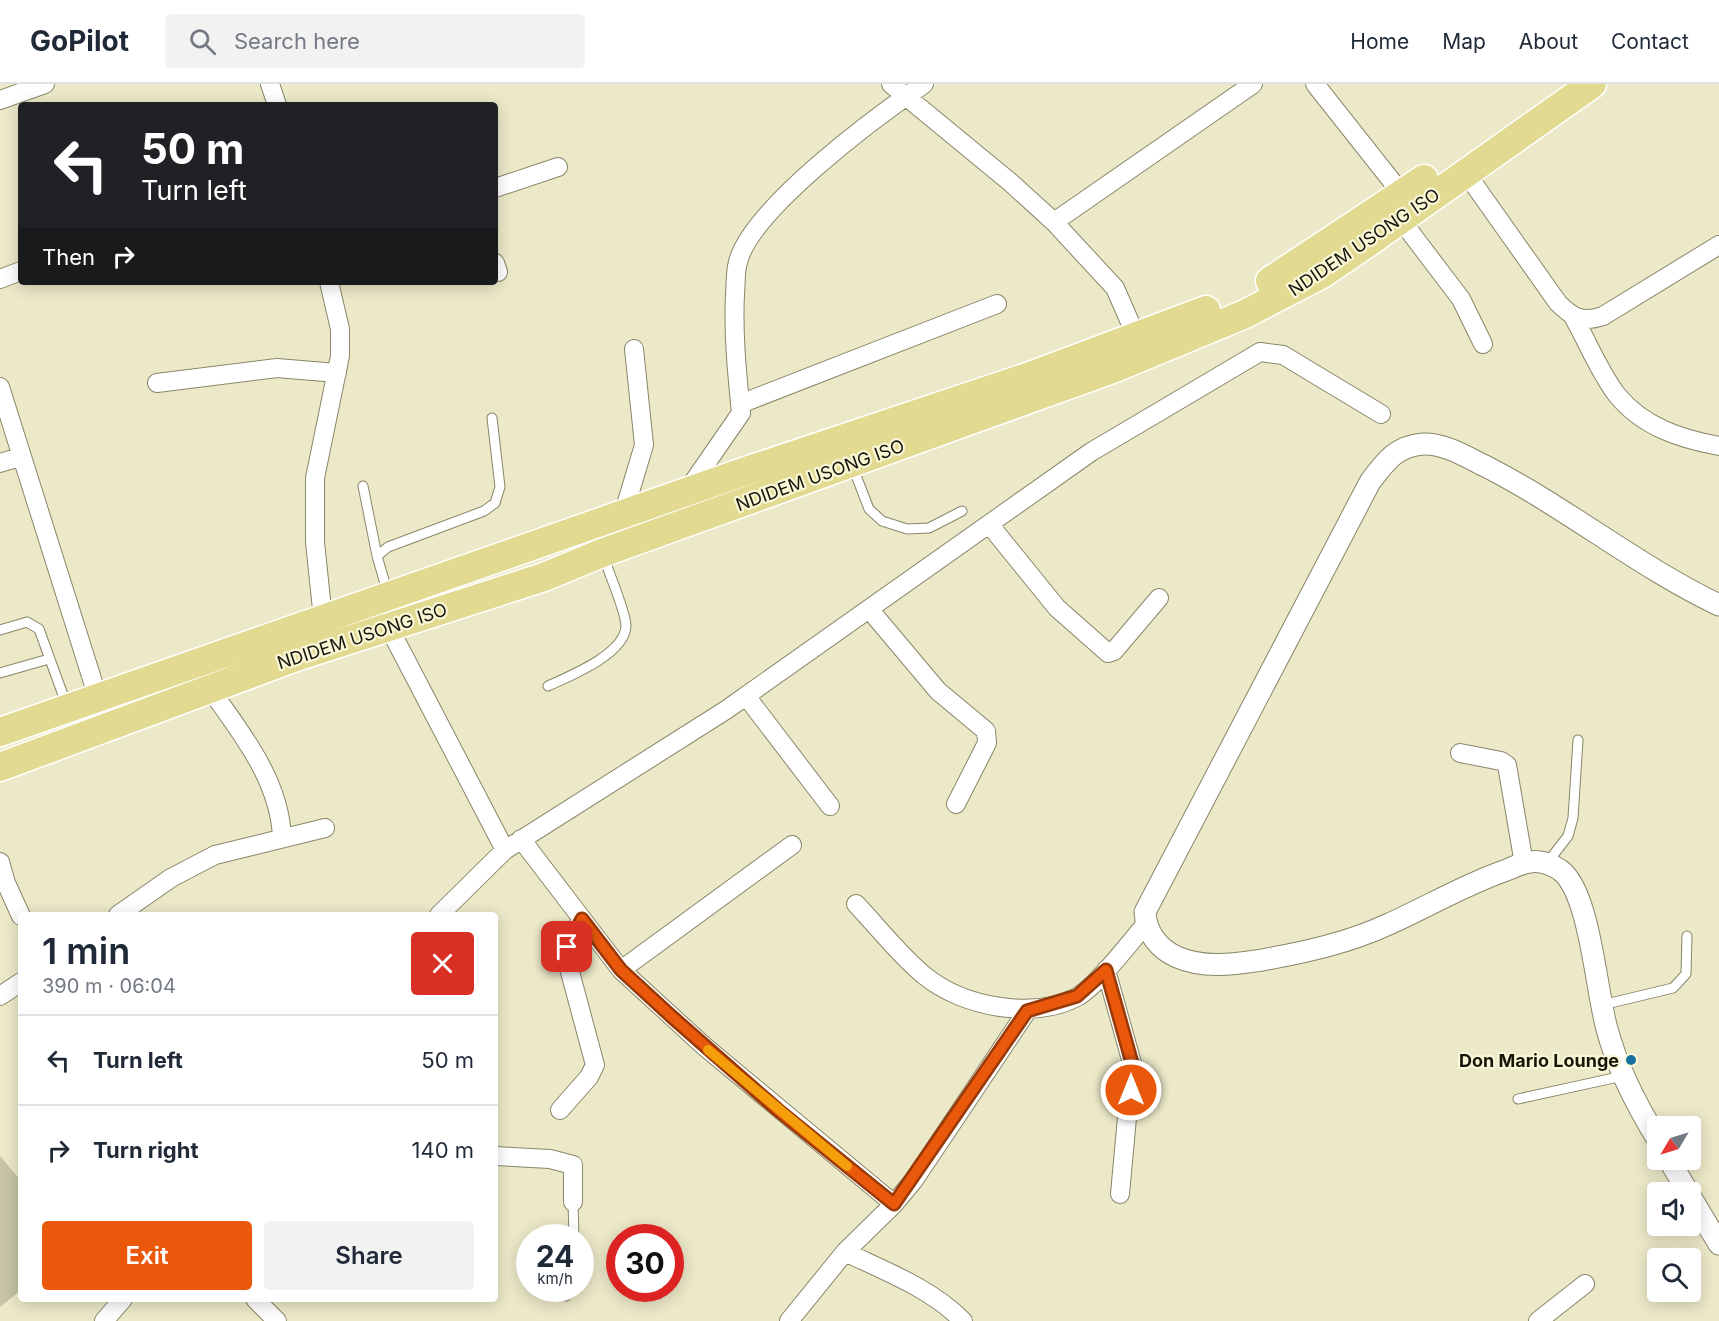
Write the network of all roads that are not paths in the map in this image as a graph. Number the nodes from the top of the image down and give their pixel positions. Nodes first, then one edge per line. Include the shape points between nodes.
1 (45, 84) edge
2 (891, 84) edge
3 (924, 84) edge
4 (1253, 84) edge
5 (1315, 84) edge
6 (1561, 84) edge
7 (1592, 84) edge
8 (273, 85) edge
9 (908, 95) junction
10 (0, 100) edge
11 (276, 102) edge
12 (558, 167) dead end
13 (1466, 173) junction
14 (498, 187) edge
15 (1402, 207) junction
16 (1054, 222) junction
17 (1719, 245) edge
18 (18, 272) edge
19 (0, 279) edge
20 (330, 285) edge
21 (997, 304) dead end
22 (1574, 318) junction
23 (1136, 336) junction
24 (1483, 344) dead end
25 (634, 349) dead end
26 (336, 373) junction
27 (157, 383) dead end
28 (0, 387) edge
29 (740, 404) junction
30 (1381, 414) dead end
31 (492, 418) dead end
32 (1719, 446) edge
33 (20, 457) junction
34 (852, 463) junction
35 (0, 464) edge
36 (363, 486) dead end
37 (686, 493) junction
38 (962, 511) dead end
39 (623, 515) junction
40 (989, 524) junction
41 (602, 553) junction
42 (377, 556) junction
43 (383, 598) junction
44 (1159, 598) dead end
45 (1719, 605) edge
46 (869, 609) junction
47 (322, 619) junction
48 (388, 627) junction
49 (0, 630) edge
50 (50, 659) junction
51 (0, 673) edge
52 (548, 686) dead end
53 (210, 689) junction
54 (746, 696) junction
55 (98, 698) junction
56 (68, 709) junction
57 (0, 732) edge
58 (1578, 740) dead end
59 (1460, 753) dead end
60 (0, 767) edge
61 (956, 804) dead end
62 (830, 806) dead end
63 (325, 828) dead end
64 (282, 838) junction
65 (521, 839) junction
66 (792, 845) dead end
67 (505, 849) junction
68 (0, 862) edge
69 (1547, 863) junction
70 (1524, 864) junction
71 (856, 904) dead end
72 (19, 912) edge
73 (122, 912) edge
74 (442, 912) edge
75 (582, 919) junction
76 (1146, 924) junction
77 (1687, 936) dead end
78 (621, 970) junction
79 (1106, 970) junction
80 (18, 984) edge
81 (0, 996) edge
82 (1602, 1005) junction
83 (1027, 1011) junction
84 (1625, 1076) junction
85 (1518, 1099) dead end
86 (561, 1110) dead end
87 (1647, 1119) edge
88 (498, 1156) edge
89 (1120, 1194) dead end
90 (573, 1202) joint
91 (894, 1204) junction
92 (1701, 1214) edge
93 (574, 1224) edge
94 (1719, 1244) edge
95 (845, 1252) junction
96 (1585, 1284) dead end
97 (120, 1302) edge
98 (258, 1302) edge
99 (104, 1321) edge
100 (277, 1321) edge
101 (789, 1321) edge
102 (963, 1321) edge
103 (1538, 1321) edge

1 - 10 street
2 - 9 street
3 - 9 street
4 - 16 street
5 - 15 street
6 - 15 highway, NDIDEM USONG ISO
7 - 13 highway, NDIDEM USONG ISO
8 - 11 street
9 - 16 street
9 - 29 street via 829,155 754,229 744,244 737,264 733,332
12 - 14 street
13 - 15 highway, NDIDEM USONG ISO
13 - 22 street via 1558,303
15 - 23 highway, NDIDEM USONG ISO via 1232,301
15 - 24 street via 1461,299
15 - 34 highway, NDIDEM USONG ISO via 1322,274 1245,314 1115,368
16 - 23 street via 1115,288
17 - 22 street via 1603,316 1590,321
18 - 19 street
20 - 26 street via 340,329
21 - 29 street
22 - 32 street via 1617,395 1654,427
23 - 37 highway, NDIDEM USONG ISO
25 - 39 street via 644,445
26 - 27 street via 277,368
26 - 47 street via 315,478 315,542
28 - 33 street
29 - 37 street via 738,421
30 - 40 street via 1282,355 1260,352 1090,452
31 - 42 lane via 500,487 495,503 484,511 388,546
33 - 35 street
33 - 55 street
34 - 38 lane via 869,509 882,522 907,529 929,528
34 - 41 highway, NDIDEM USONG ISO
36 - 42 lane
37 - 39 highway, NDIDEM USONG ISO
39 - 43 highway, NDIDEM USONG ISO
40 - 44 street via 1057,608 1108,653 1114,651
40 - 46 street
41 - 48 highway, NDIDEM USONG ISO via 544,577
41 - 52 lane via 626,625 623,637 596,663
42 - 43 lane
43 - 47 highway, NDIDEM USONG ISO
43 - 48 street
45 - 76 street via 1516,482 1456,451 1425,444 1402,448 1389,457 1370,482 1145,912
46 - 54 street
46 - 61 street via 938,691 986,731 987,743
47 - 55 highway, NDIDEM USONG ISO
48 - 53 highway, NDIDEM USONG ISO
48 - 67 street
49 - 50 lane via 24,622 34,624
50 - 51 lane
50 - 56 lane
53 - 60 highway, NDIDEM USONG ISO
53 - 64 street via 266,774 282,818
54 - 62 street
54 - 65 street
55 - 56 highway, NDIDEM USONG ISO
56 - 57 highway, NDIDEM USONG ISO
58 - 69 lane via 1573,818 1568,836
59 - 70 street via 1507,765
63 - 64 street
64 - 73 street via 215,855 171,878
65 - 67 street
65 - 75 street
66 - 78 street
67 - 74 street
68 - 72 street
69 - 70 street
69 - 82 street via 1574,885
70 - 76 street via 1488,876 1388,925 1341,943 1238,964 1188,962 1167,953
71 - 83 street via 926,977 982,1004
75 - 78 street
75 - 86 street via 570,938 566,957 595,1065
76 - 79 street
77 - 82 lane via 1686,974 1673,988
78 - 91 street via 721,1060
79 - 83 street via 1077,996
79 - 89 street via 1132,1063
80 - 81 street
82 - 84 street
83 - 91 street
84 - 85 lane
84 - 87 street
88 - 90 street via 550,1159 573,1165
90 - 93 lane
91 - 95 street
92 - 94 street
95 - 101 street
95 - 102 street via 919,1288
96 - 103 street
97 - 99 street
98 - 100 street

